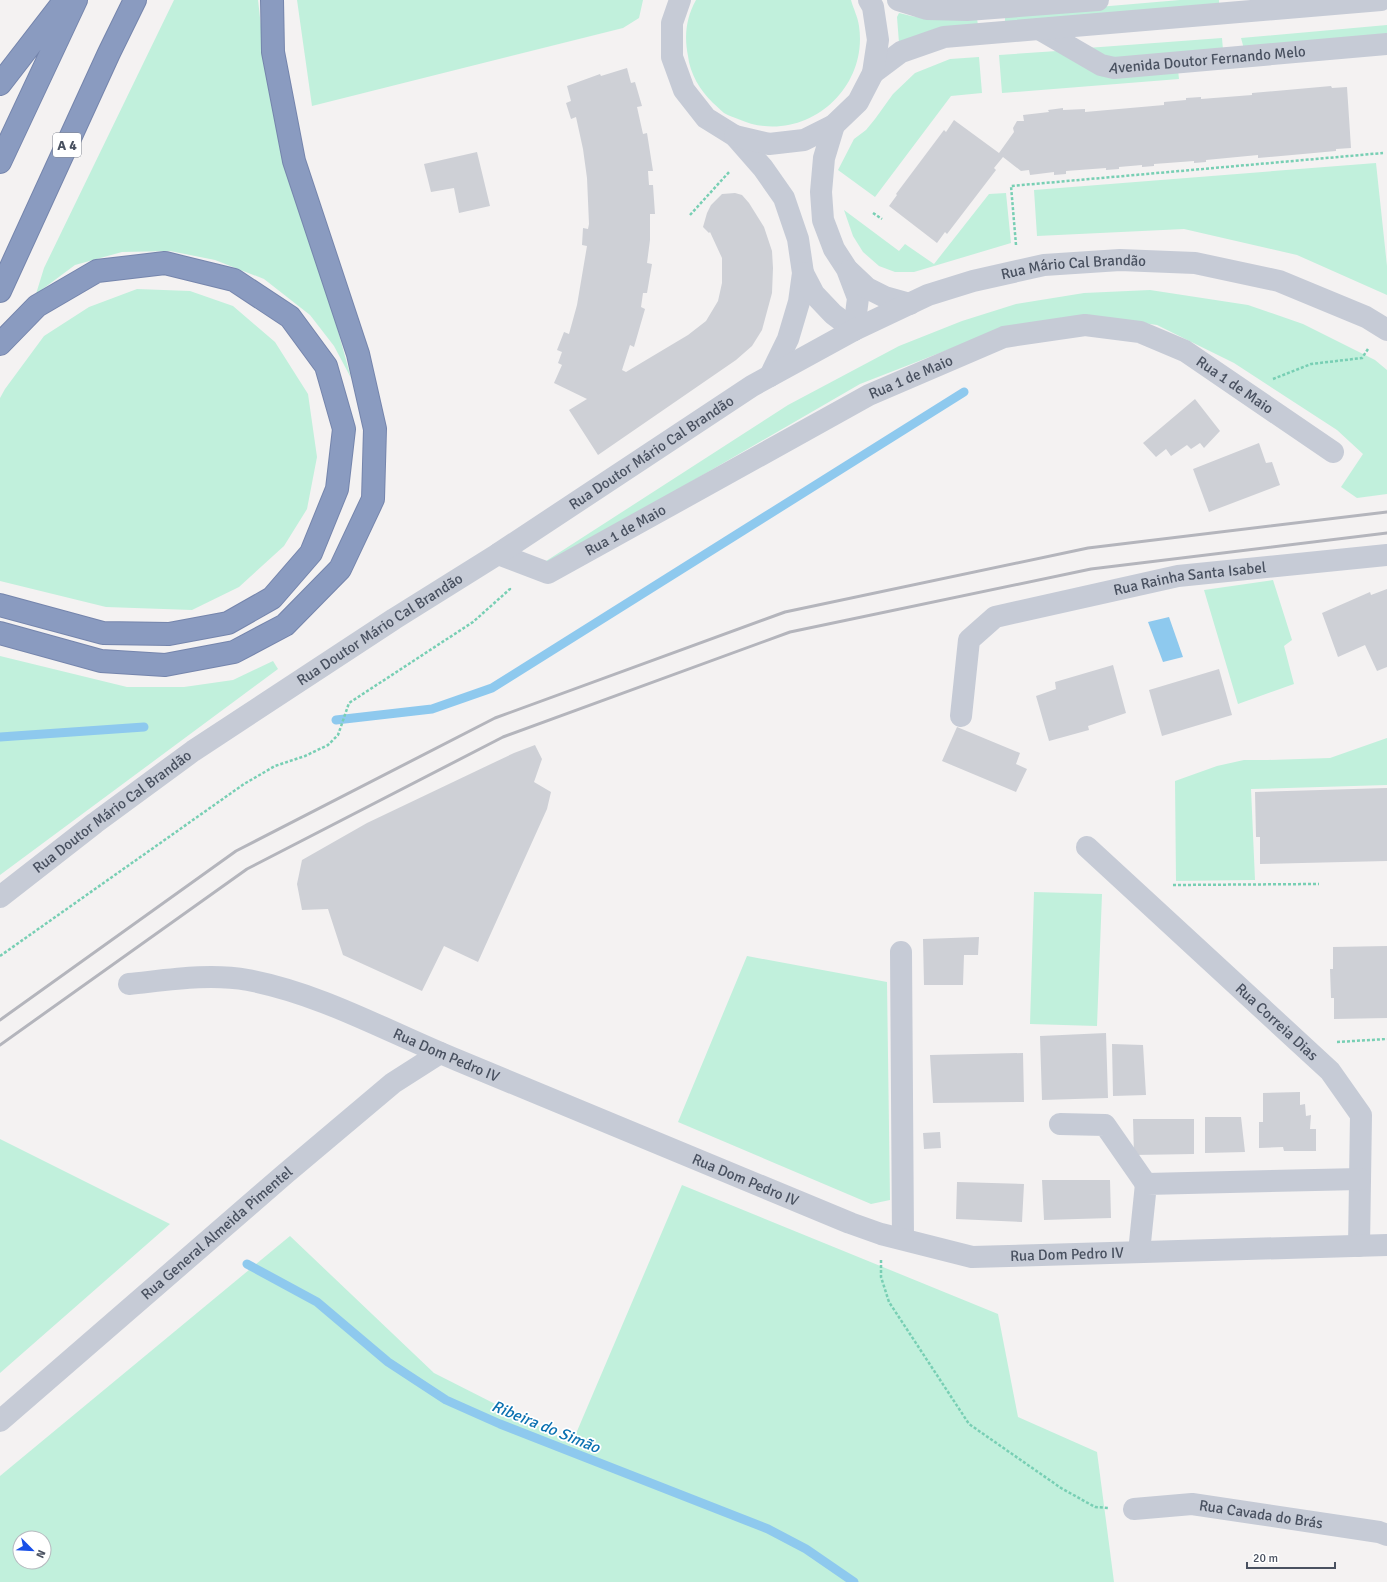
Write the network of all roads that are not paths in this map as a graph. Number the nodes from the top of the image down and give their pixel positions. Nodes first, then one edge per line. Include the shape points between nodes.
1 (65, 0) edge
2 (76, 0) edge
3 (135, 0) edge
4 (272, 0) edge
5 (680, 0) edge
6 (870, 0) edge
7 (898, 0) edge
8 (1098, 0) edge
9 (1381, 0) edge
10 (1034, 3) edge
11 (1039, 28) junction
12 (1387, 44) edge
13 (873, 73) junction
14 (0, 84) edge
15 (834, 125) junction
16 (735, 136) junction
17 (0, 162) edge
18 (847, 269) junction
19 (803, 273) junction
20 (0, 291) edge
21 (910, 304) junction
22 (854, 330) junction
23 (1387, 330) edge
24 (0, 344) edge
25 (770, 376) junction
26 (1333, 452) dead end
27 (498, 554) junction
28 (1387, 555) edge
29 (0, 604) edge
30 (0, 633) edge
31 (961, 716) dead end
32 (1088, 847) dead end
33 (0, 897) edge
34 (901, 952) dead end
35 (129, 984) dead end
36 (440, 1054) junction
37 (1060, 1124) dead end
38 (1360, 1179) junction
39 (1146, 1184) junction
40 (903, 1239) junction
41 (1387, 1245) edge
42 (1359, 1246) junction
43 (1139, 1252) junction
44 (0, 1421) edge
45 (1134, 1509) road end
46 (1387, 1535) edge

1 - 14 highway
2 - 17 highway
3 - 20 highway, A 4
4 - 30 highway via 273,52 294,161 358,354 374,429 373,499 340,569 285,625 234,652 165,665 100,660
5 - 16 street via 672,22 672,58 684,90 706,118
6 - 13 street via 878,40
7 - 10 street via 927,9 967,10
8 - 10 street
9 - 11 street
11 - 12 street, Avenida Doutor Fernando Melo via 1102,65 1114,68
11 - 13 street via 944,37 901,52
13 - 15 street via 858,102
15 - 16 street via 804,140 769,144
15 - 18 street via 824,158 821,192 823,220 834,249
16 - 19 street via 763,168 784,198 798,239
18 - 21 street via 866,288
18 - 22 street via 858,298
19 - 22 street via 814,294 833,314
19 - 25 street via 799,302 788,339
21 - 22 street, Rua Mário Cal Brandão
21 - 23 street, Rua Mário Cal Brandão via 973,281 1044,265 1120,260 1194,263 1279,281 1366,317
22 - 25 street, Rua Mário Cal Brandão
24 - 29 highway via 37,306 97,271 165,263 211,274 234,280 290,317 326,366 344,429 337,489 311,553 272,598 228,623 169,634 103,633
25 - 27 street, Rua Doutor Mário Cal Brandão
26 - 27 street, Rua 1 de Maio via 1185,351 1140,332 1085,324 1004,338 869,395 548,573
27 - 33 street, Rua Doutor Mário Cal Brandão via 193,751
28 - 31 street, Rua Rainha Santa Isabel via 1178,576 995,617 969,640
32 - 38 street, Rua Correia Dias via 1330,1071 1361,1115
34 - 40 street
35 - 36 street, Rua Dom Pedro IV via 208,976 247,980 319,1000
36 - 40 street, Rua Dom Pedro IV via 850,1223
36 - 44 street, Rua General Almeida Pimentel via 393,1084 285,1174
37 - 39 street via 1105,1125
38 - 39 street
38 - 42 street, Rua Correia Dias
39 - 43 street
40 - 43 street, Rua Dom Pedro IV via 972,1257
41 - 42 street, Rua Dom Pedro IV
42 - 43 street, Rua Dom Pedro IV
45 - 46 street, Rua Cavada do Brás via 1192,1504

